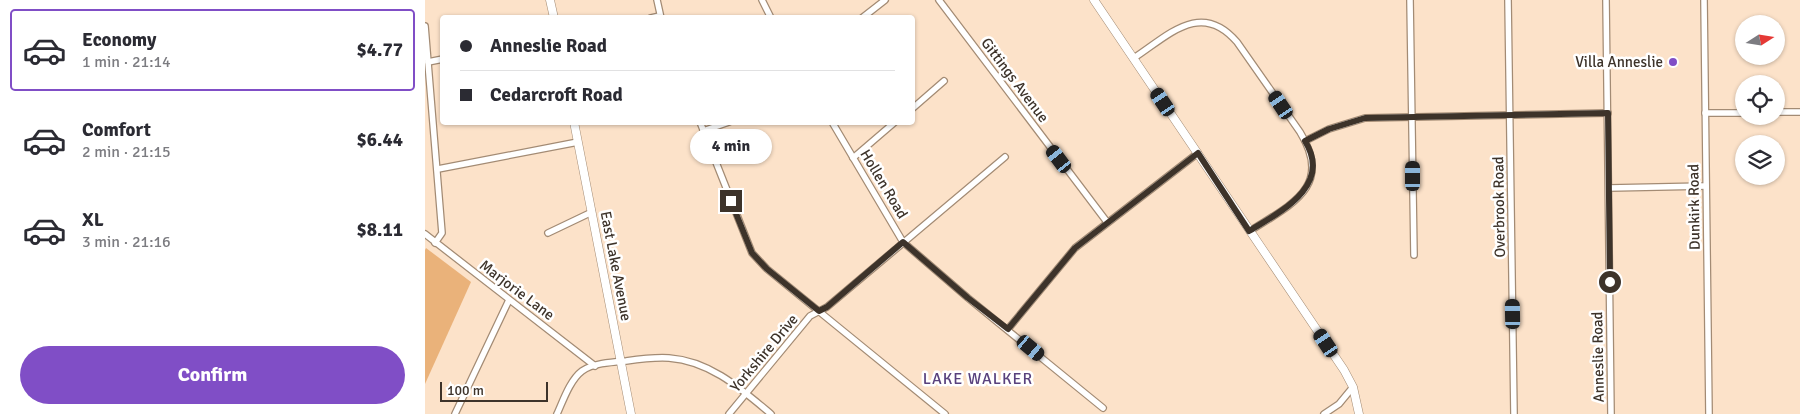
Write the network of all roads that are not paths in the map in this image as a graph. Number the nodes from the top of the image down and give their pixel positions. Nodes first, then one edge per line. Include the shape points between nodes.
1 (550, 0) edge
2 (657, 0) edge
3 (762, 0) edge
4 (885, 0) edge
5 (939, 0) edge
6 (1094, 0) edge
7 (1410, 0) edge
8 (1508, 0) edge
9 (1606, 0) edge
10 (1704, 0) edge
11 (553, 15) edge
12 (660, 15) edge
13 (770, 15) edge
14 (866, 15) edge
15 (425, 26) edge
16 (1134, 58) junction
17 (440, 60) edge
18 (428, 62) junction
19 (944, 81) dead end
20 (915, 106) edge
21 (1785, 112) edge
22 (1800, 112) edge
23 (1608, 113) junction
24 (1705, 113) junction
25 (1735, 113) edge
26 (1510, 115) junction
27 (1412, 117) junction
28 (575, 125) edge
29 (701, 125) edge
30 (720, 125) edge
31 (834, 125) edge
32 (892, 125) edge
33 (703, 131) junction
34 (1305, 141) junction
35 (578, 142) junction
36 (1198, 153) junction
37 (1005, 157) dead end
38 (853, 158) junction
39 (438, 169) junction
40 (1706, 186) junction
41 (1609, 188) junction
42 (592, 212) junction
43 (1107, 222) junction
44 (1249, 231) junction
45 (549, 233) dead end
46 (425, 234) edge
47 (903, 242) junction
48 (435, 243) junction
49 (1414, 255) dead end
50 (509, 300) junction
51 (819, 311) junction
52 (1008, 329) junction
53 (621, 361) junction
54 (595, 366) junction
55 (1353, 387) junction
56 (747, 394) junction
57 (1103, 408) dead end
58 (455, 414) edge
59 (557, 414) edge
60 (631, 414) edge
61 (729, 414) edge
62 (771, 414) edge
63 (945, 414) edge
64 (1324, 414) edge
65 (1359, 414) edge
66 (1515, 414) edge
67 (1611, 414) edge
68 (1709, 414) edge

1 - 11 street
2 - 12 street
3 - 13 street
4 - 14 street
5 - 43 street, Gittings Avenue
6 - 16 street
7 - 27 street
8 - 26 street, Overbrook Road
9 - 23 street, Anneslie Road
10 - 24 street, Dunkirk Road
15 - 18 street
16 - 34 street via 1184,25 1196,21 1219,26 1237,42
16 - 36 street
17 - 18 street
18 - 39 street
19 - 20 street
21 - 22 street
23 - 26 street
23 - 41 street, Anneslie Road
24 - 25 street
24 - 40 street, Dunkirk Road
26 - 27 street
26 - 66 street, Overbrook Road
27 - 34 street via 1365,118 1329,129
27 - 49 street
28 - 35 street, East Lake Avenue
29 - 33 street
30 - 33 street
31 - 38 street, Hollen Road
32 - 38 street
33 - 51 street via 752,253
34 - 44 street via 1312,163 1308,185 1289,206
35 - 39 street
35 - 42 street, East Lake Avenue
36 - 43 street
36 - 44 street
37 - 47 street, Yorkshire Drive
38 - 47 street, Hollen Road
39 - 48 street via 442,233
40 - 41 street
40 - 68 street, Dunkirk Road
41 - 67 street, Anneslie Road
42 - 45 street
42 - 53 street, East Lake Avenue
43 - 52 street via 1065,258
44 - 55 street
46 - 48 street, Marjorie Lane
47 - 51 street, Yorkshire Drive
47 - 52 street, Hollen Road
48 - 50 street, Marjorie Lane
50 - 54 street, Marjorie Lane
50 - 58 street
51 - 56 street, Yorkshire Drive via 810,316
51 - 63 street
52 - 57 street, Hollen Road
53 - 54 street
53 - 56 street via 669,358 696,363 721,375
53 - 60 street, East Lake Avenue
54 - 59 street via 577,375
55 - 64 street via 1339,404
55 - 65 street
56 - 61 street, Yorkshire Drive
56 - 62 street

